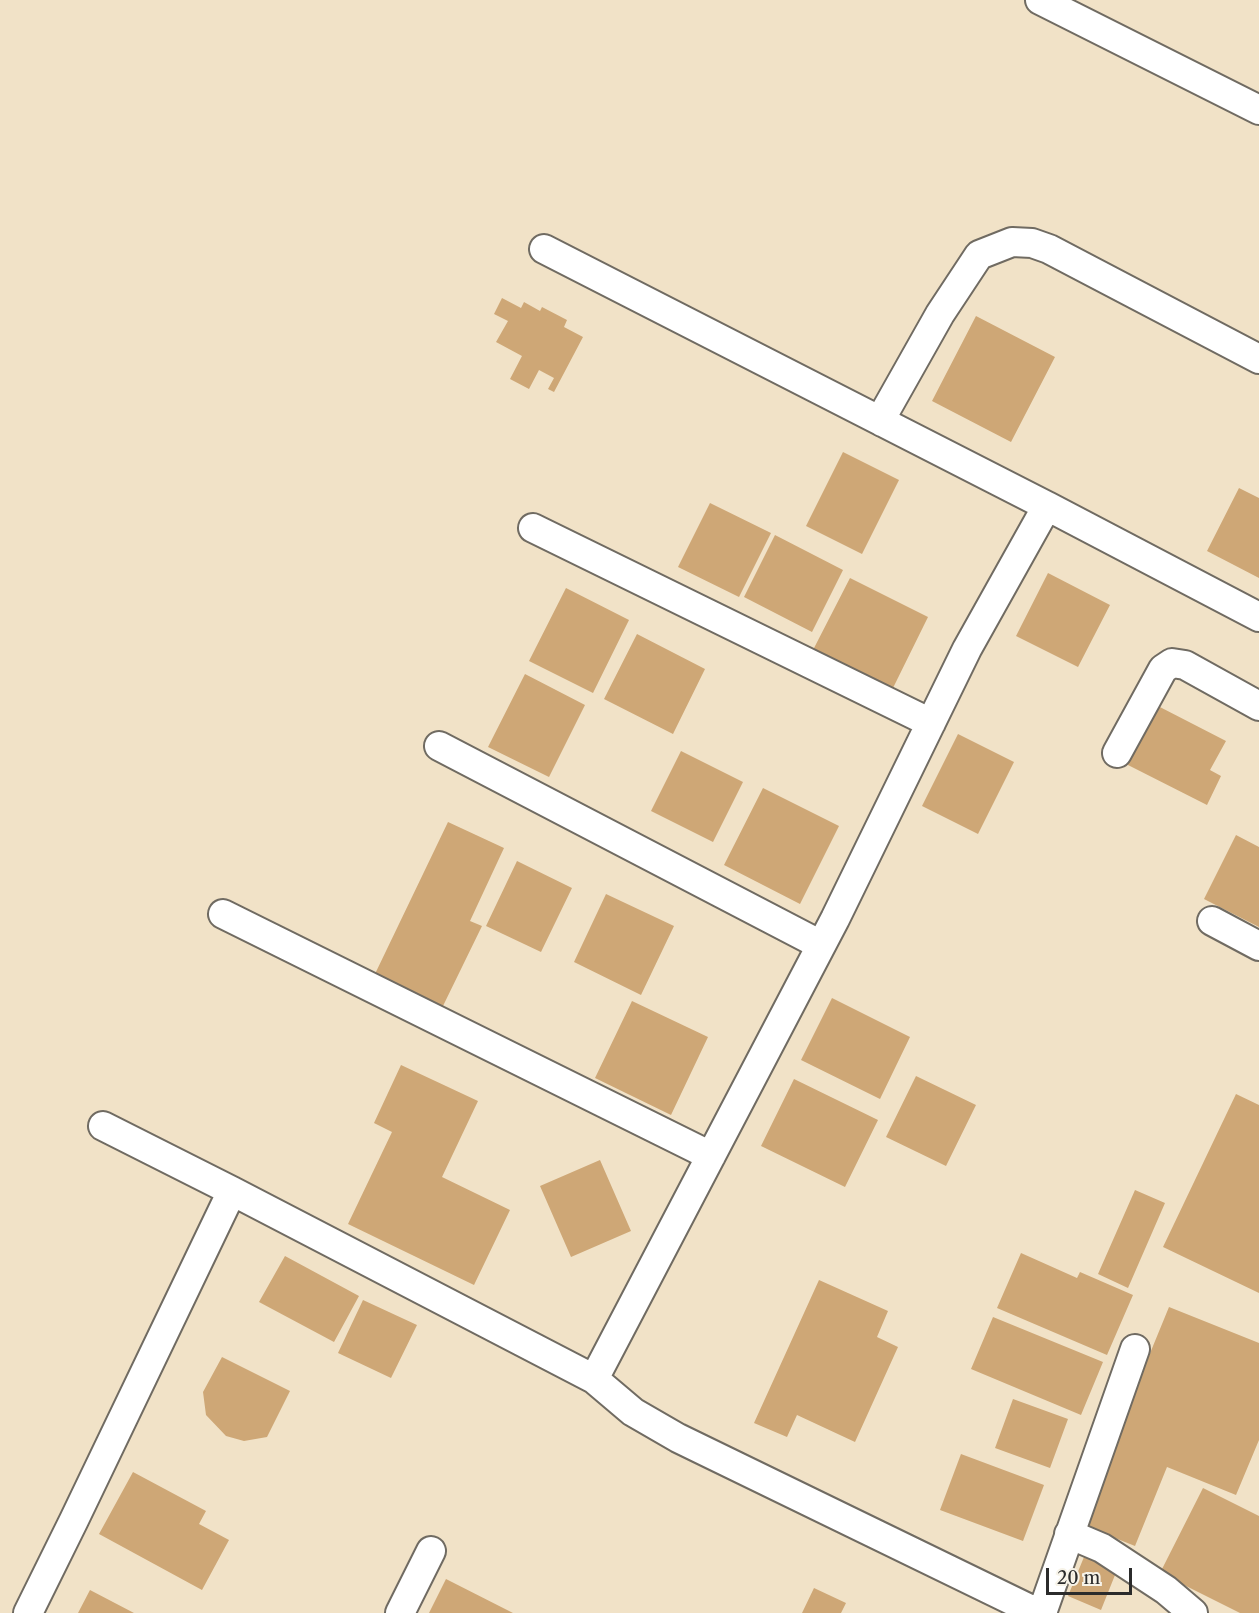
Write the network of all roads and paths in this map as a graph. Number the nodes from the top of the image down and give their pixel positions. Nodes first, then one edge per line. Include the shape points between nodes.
1 (1040, 0) edge
2 (1259, 110) edge
3 (544, 249) dead end
4 (1259, 359) edge
5 (882, 422) junction
6 (1047, 506) junction
7 (533, 528) dead end
8 (1259, 618) edge
9 (1259, 706) edge
10 (931, 723) junction
11 (439, 746) dead end
12 (1117, 753) dead end
13 (223, 914) dead end
14 (1212, 921) dead end
15 (821, 945) junction
16 (1259, 946) edge
17 (103, 1126) dead end
18 (711, 1156) junction
19 (232, 1191) junction
20 (1135, 1349) dead end
21 (594, 1379) junction
22 (1070, 1534) junction
23 (431, 1551) dead end
24 (28, 1613) edge
25 (400, 1613) edge
26 (1040, 1613) edge
27 (1193, 1613) edge

1 - 2 street
3 - 5 street
4 - 5 street via 1049,249 1012,242 979,255 940,314
5 - 6 street
6 - 8 street
6 - 10 street
7 - 10 street
9 - 12 street via 1185,665 1172,663 1163,669
10 - 15 street
11 - 15 street
13 - 18 street
14 - 16 street
15 - 18 street
17 - 19 street
18 - 21 street
19 - 21 street
19 - 24 street
20 - 22 street
21 - 26 street via 633,1412 678,1438
22 - 26 street
22 - 27 street via 1102,1548 1166,1590
23 - 25 street

